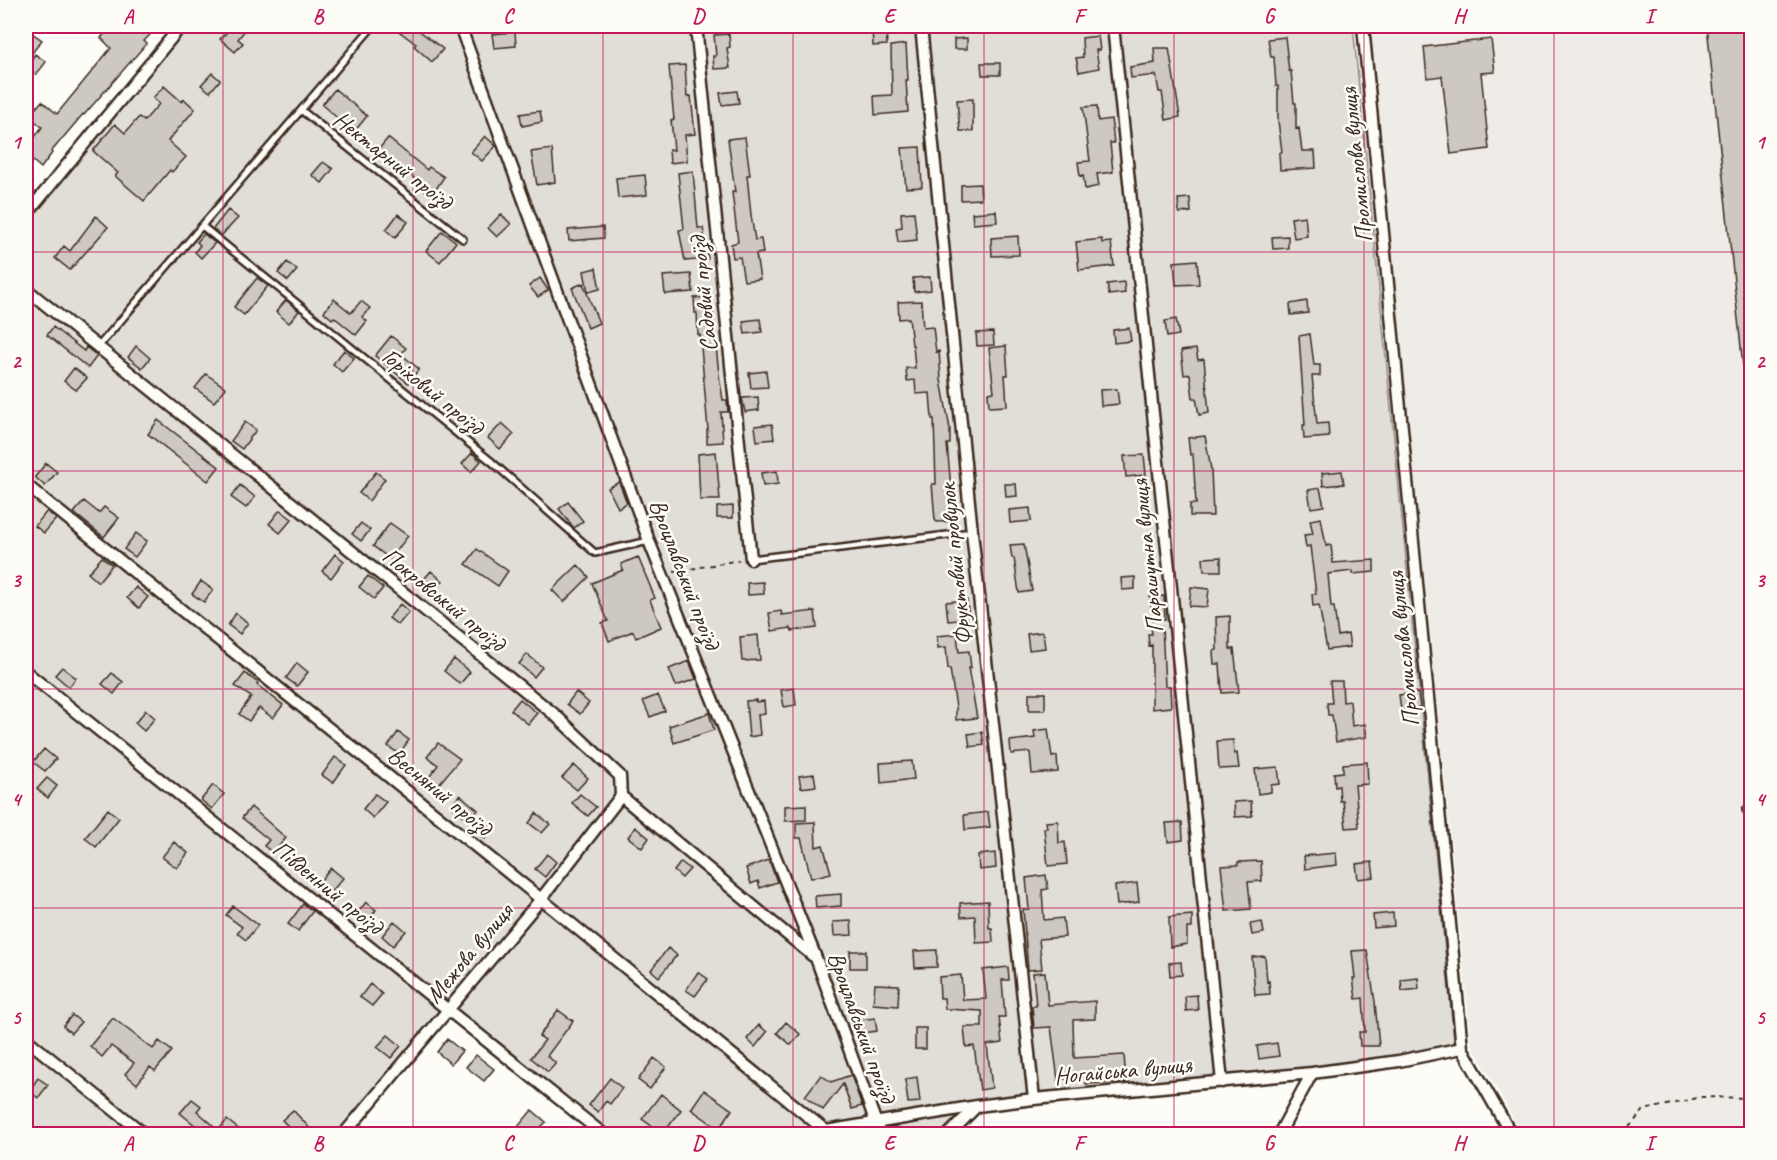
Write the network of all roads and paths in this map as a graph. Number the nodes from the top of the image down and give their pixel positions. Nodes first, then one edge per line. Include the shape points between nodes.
1 (373, 26) edge
2 (460, 26) edge
3 (696, 26) edge
4 (921, 26) edge
5 (1113, 26) edge
6 (1363, 26) edge
7 (174, 28) edge
8 (301, 110) junction
9 (26, 215) edge
10 (202, 226) junction
11 (463, 239) dead end
12 (26, 289) edge
13 (98, 348) junction
14 (26, 485) edge
15 (972, 532) junction
16 (649, 541) junction
17 (751, 558) junction
18 (662, 574) junction
19 (26, 672) edge
20 (621, 796) junction
21 (541, 899) junction
22 (816, 958) junction
23 (449, 1010) junction
24 (26, 1039) edge
25 (1462, 1048) junction
26 (1312, 1073) junction
27 (1222, 1082) junction
28 (1752, 1098) edge
29 (1034, 1099) junction
30 (977, 1106) junction
31 (874, 1122) junction
32 (826, 1131) joint
33 (144, 1134) edge
34 (344, 1134) edge
35 (603, 1134) edge
36 (880, 1134) edge
37 (949, 1134) edge
38 (1279, 1134) edge
39 (1511, 1134) edge
40 (1623, 1134) edge

1 - 8 lane
2 - 16 street, Вроцлавський проїзд
3 - 17 street, Садовий проїзд
4 - 15 street, Фруктовий провулок
5 - 27 street, Парашутна вулиця
6 - 25 street, Промислова вулиця
7 - 9 street
8 - 10 lane
8 - 11 lane, Нектарний проїзд
10 - 13 lane
10 - 16 lane, Горіховий проїзд via 492,462 595,553
12 - 13 street, Покровський проїзд
13 - 20 street, Покровський проїзд via 554,714 620,776
14 - 21 street, Весняний проїзд
15 - 17 lane
15 - 29 street, Фруктовий провулок
16 - 18 street, Вроцлавський проїзд
17 - 18 path
18 - 22 street, Вроцлавський проїзд
19 - 23 street, Південний проїзд
20 - 21 street, Межова вулиця
20 - 22 street
21 - 23 street, Межова вулиця
21 - 32 street, Весняний проїзд
22 - 31 street, Вроцлавський проїзд
23 - 34 street, Межова вулиця
23 - 35 street, Південний проїзд
24 - 33 street
25 - 26 street
25 - 39 street
26 - 27 street, Ногайська вулиця
26 - 38 street
27 - 29 street, Ногайська вулиця
28 - 40 path via 1702,1097 1644,1110
29 - 30 street, Ногайська вулиця
30 - 31 street, Ногайська вулиця
30 - 37 street
31 - 32 street, Ногайська вулиця
31 - 36 street, Вроцлавський проїзд

